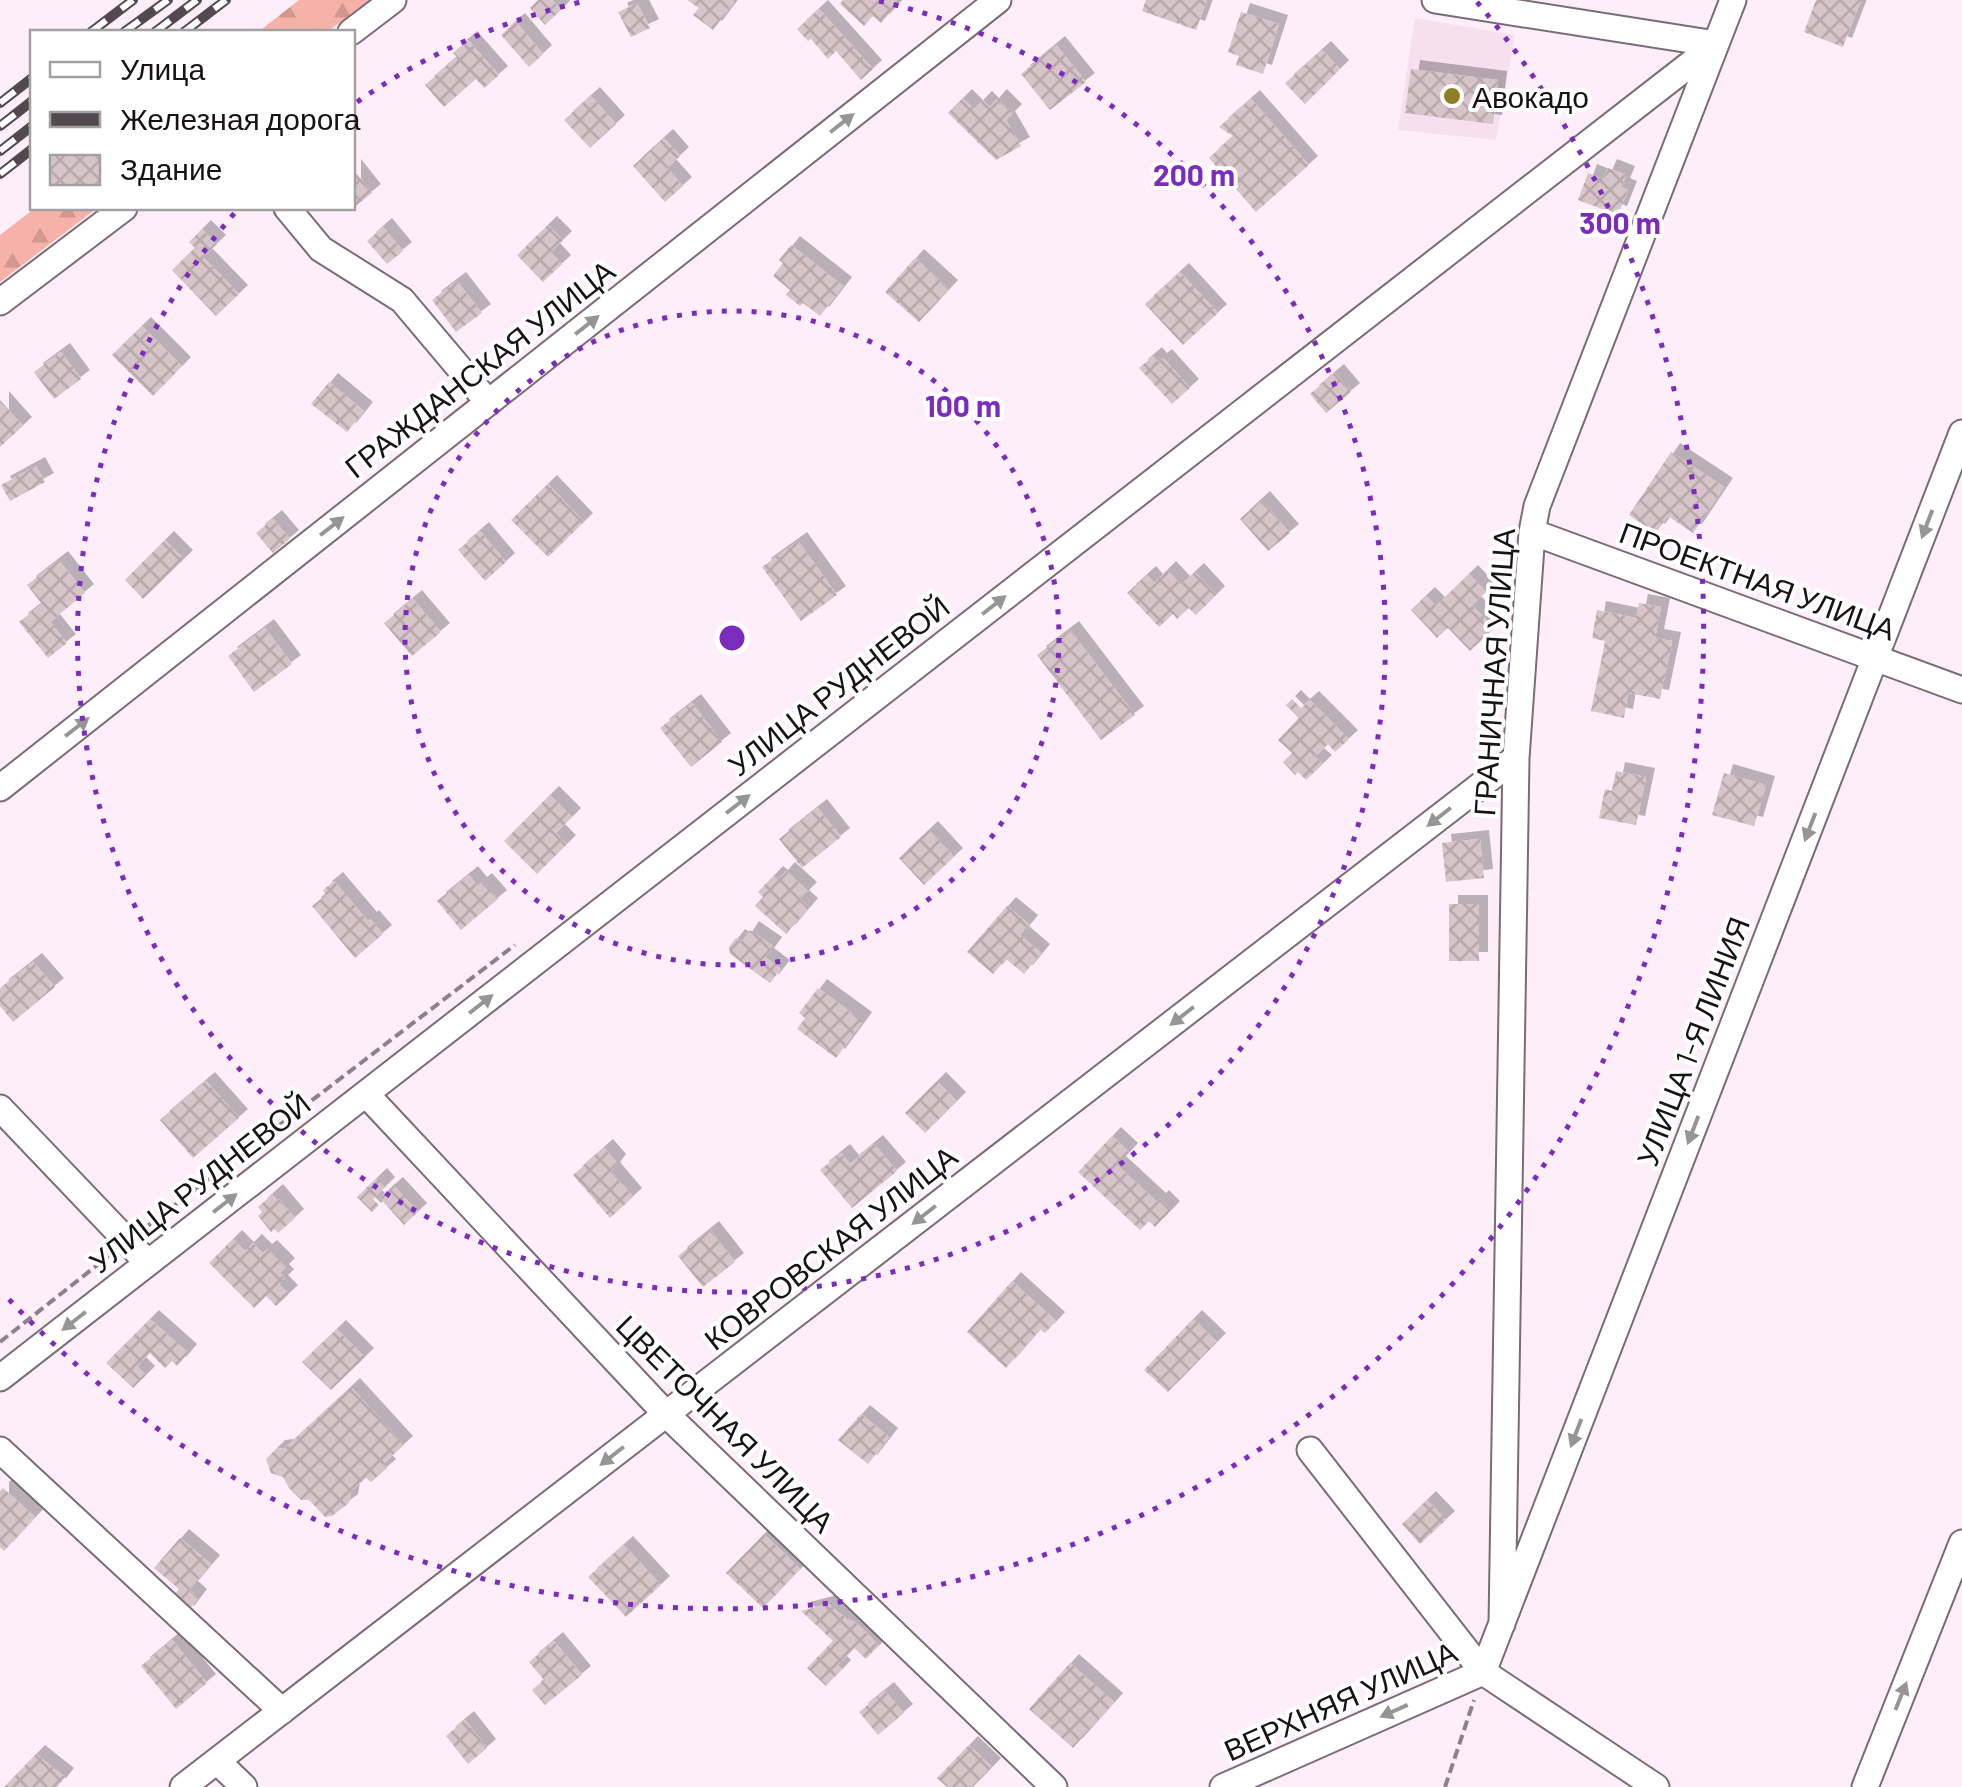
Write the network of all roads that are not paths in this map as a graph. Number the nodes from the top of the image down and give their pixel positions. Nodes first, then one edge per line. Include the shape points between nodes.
1 (393, 0) edge
2 (998, 0) edge
3 (1435, 0) edge
4 (1733, 0) edge
5 (354, 30) edge
6 (1716, 44) junction
7 (121, 210) edge
8 (288, 210) edge
9 (0, 302) edge
10 (488, 402) junction
11 (1962, 433) edge
12 (1532, 532) junction
13 (1876, 656) junction
14 (1962, 690) edge
15 (1516, 758) junction
16 (0, 788) edge
17 (366, 1094) junction
18 (0, 1108) edge
19 (148, 1263) junction
20 (0, 1378) edge
21 (666, 1414) junction
22 (0, 1450) edge
23 (1310, 1450) dead end
24 (1962, 1543) edge
25 (1502, 1624) junction
26 (1484, 1672) junction
27 (282, 1711) junction
28 (217, 1761) junction
29 (184, 1787) edge
30 (244, 1787) edge
31 (1054, 1787) edge
32 (1223, 1787) edge
33 (1656, 1787) edge
34 (1865, 1787) edge

1 - 5 street
10 -> 2 street, ГРАЖДАНСКАЯ УЛИЦА
3 - 6 street
4 - 6 street, ГРАНИЧНАЯ УЛИЦА
6 - 12 street, ГРАНИЧНАЯ УЛИЦА
17 -> 6 street, УЛИЦА РУДНЕВОЙ
7 - 9 street
8 - 10 street via 321,250 402,300
16 -> 10 street, ГРАЖДАНСКАЯ УЛИЦА
11 -> 13 street, УЛИЦА 1-Я ЛИНИЯ
12 - 13 street, ПРОЕКТНАЯ УЛИЦА
12 - 15 street, ГРАНИЧНАЯ УЛИЦА
13 - 14 street, ПРОЕКТНАЯ УЛИЦА
13 -> 25 street, УЛИЦА 1-Я ЛИНИЯ
15 -> 21 street, КОВРОВСКАЯ УЛИЦА
15 - 25 street, ГРАНИЧНАЯ УЛИЦА
19 -> 17 street, УЛИЦА РУДНЕВОЙ
17 - 21 street, ЦВЕТОЧНАЯ УЛИЦА
18 - 19 street
19 -> 20 street, УЛИЦА РУДНЕВОЙ
21 -> 27 street, КОВРОВСКАЯ УЛИЦА
21 - 31 street, ЦВЕТОЧНАЯ УЛИЦА
22 - 27 street
23 - 26 street
34 -> 24 street
25 - 26 street, УЛИЦА 1-Я ЛИНИЯ
26 -> 32 street, ВЕРХНЯЯ УЛИЦА
26 - 33 street
27 - 28 street, КОВРОВСКАЯ УЛИЦА
28 - 29 street, КОВРОВСКАЯ УЛИЦА
28 - 30 street

